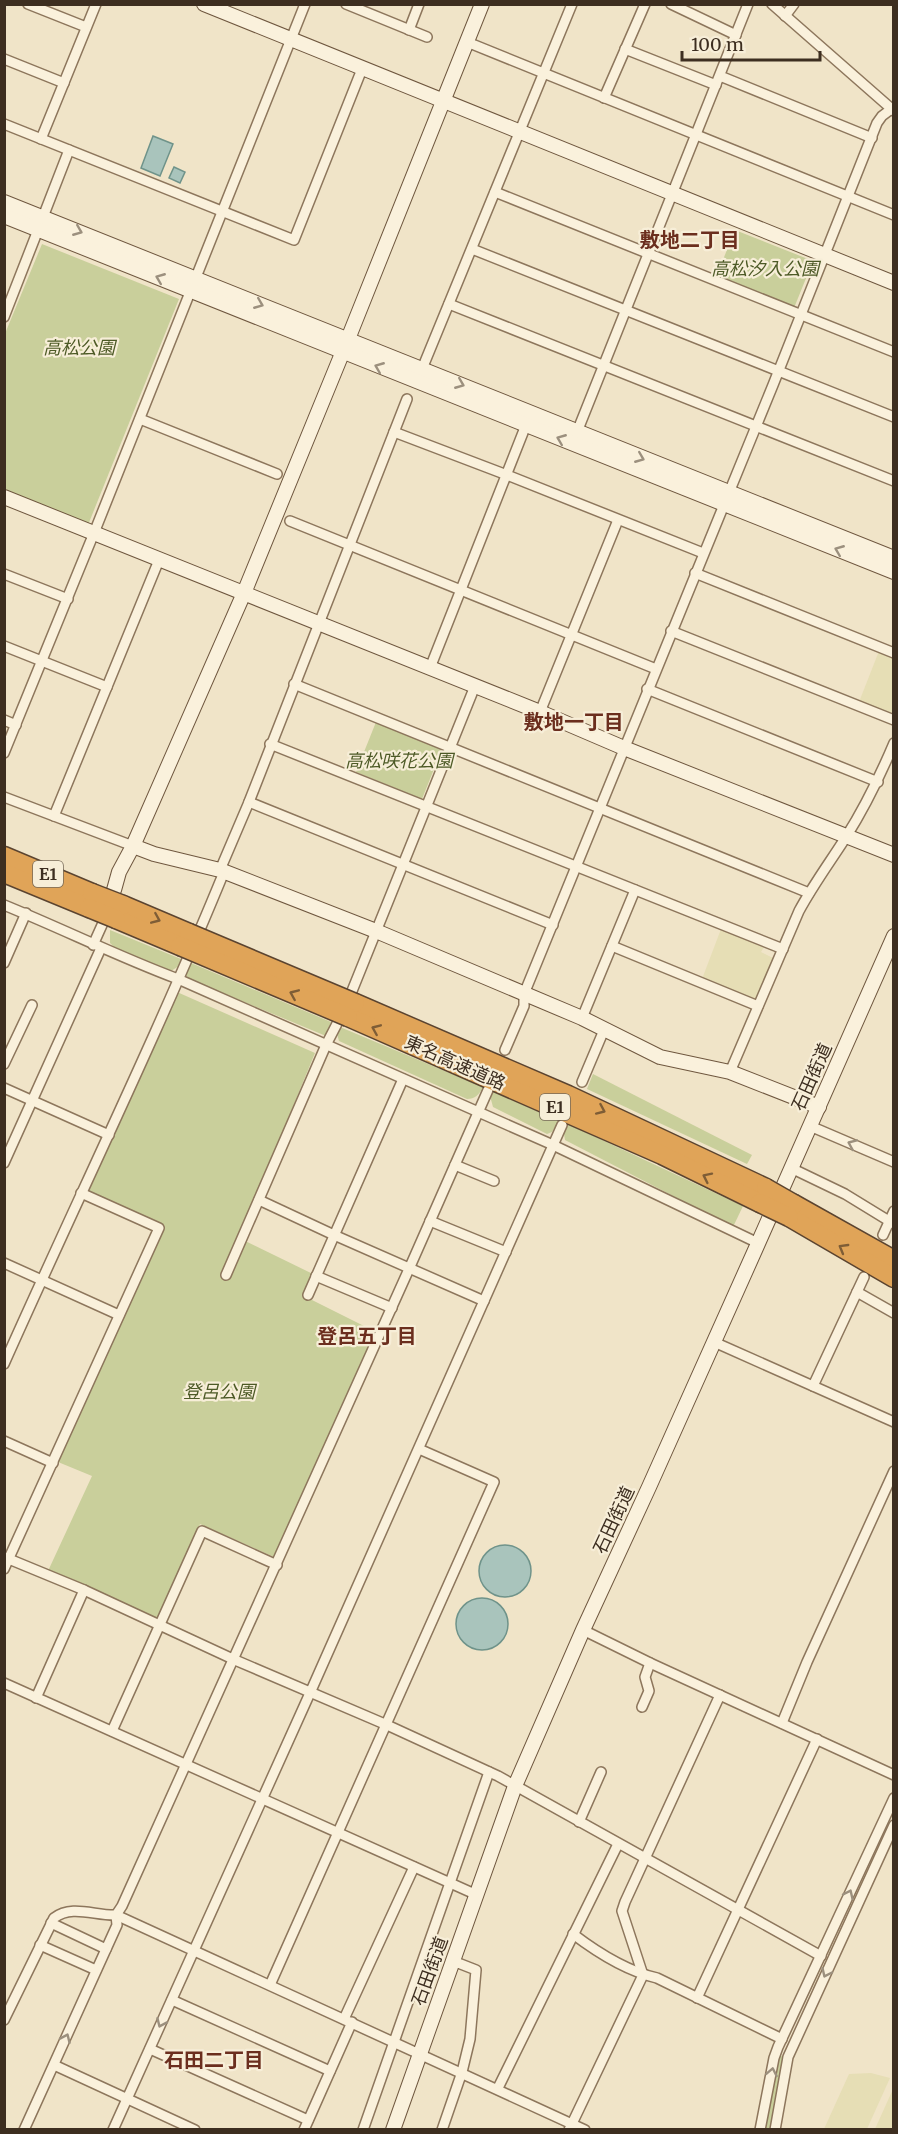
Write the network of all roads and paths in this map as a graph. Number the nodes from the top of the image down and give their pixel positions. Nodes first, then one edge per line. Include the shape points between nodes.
1 (28, 4) edge
2 (96, 4) edge
3 (204, 4) edge
4 (305, 4) edge
5 (346, 4) edge
6 (419, 4) edge
7 (482, 4) edge
8 (572, 4) edge
9 (645, 4) edge
10 (671, 4) edge
11 (748, 4) edge
12 (772, 4) edge
13 (794, 4) edge
14 (785, 16) junction
15 (87, 27) junction
16 (409, 30) junction
17 (736, 35) junction
18 (427, 37) dead end
19 (291, 40) junction
20 (467, 42) junction
21 (625, 49) junction
22 (4, 59) edge
23 (362, 69) junction
24 (545, 74) junction
25 (718, 80) junction
26 (64, 83) junction
27 (604, 98) junction
28 (443, 102) junction
29 (893, 109) edge
30 (4, 124) edge
31 (520, 133) junction
32 (697, 135) junction
33 (872, 138) junction
34 (41, 139) junction
35 (69, 150) junction
36 (495, 192) junction
37 (673, 194) junction
38 (848, 198) junction
39 (4, 202) edge
40 (222, 210) junction
41 (894, 215) edge
42 (4, 216) edge
43 (40, 223) junction
44 (472, 249) junction
45 (648, 255) junction
46 (825, 255) junction
47 (894, 283) edge
48 (193, 285) junction
49 (8, 296) edge
50 (449, 304) junction
51 (626, 310) junction
52 (801, 315) junction
53 (4, 317) edge
54 (346, 346) junction
55 (894, 352) edge
56 (603, 365) junction
57 (422, 369) junction
58 (779, 370) junction
59 (407, 399) dead end
60 (894, 417) edge
61 (140, 419) junction
62 (526, 425) junction
63 (756, 427) junction
64 (394, 432) junction
65 (577, 432) junction
66 (277, 474) dead end
67 (507, 475) junction
68 (894, 481) edge
69 (4, 497) edge
70 (726, 498) junction
71 (618, 520) junction
72 (290, 521) dead end
73 (94, 533) junction
74 (348, 545) junction
75 (703, 553) junction
76 (894, 558) edge
77 (159, 560) junction
78 (894, 572) edge
79 (695, 573) junction
80 (4, 574) edge
81 (460, 591) junction
82 (244, 594) junction
83 (68, 599) junction
84 (319, 624) junction
85 (671, 631) junction
86 (571, 635) junction
87 (4, 645) edge
88 (894, 652) edge
89 (42, 661) junction
90 (430, 668) junction
91 (656, 669) junction
92 (294, 684) junction
93 (475, 686) junction
94 (107, 687) junction
95 (647, 689) junction
96 (540, 712) junction
97 (4, 720) edge
98 (894, 720) edge
99 (16, 725) junction
100 (894, 743) edge
101 (270, 744) junction
102 (450, 747) junction
103 (624, 748) junction
104 (4, 753) edge
105 (878, 782) junction
106 (4, 798) edge
107 (249, 802) junction
108 (426, 805) junction
109 (600, 807) junction
110 (54, 816) junction
111 (847, 836) junction
112 (133, 846) junction
113 (894, 855) edge
114 (4, 856) edge
115 (403, 865) junction
116 (577, 866) junction
117 (222, 871) junction
118 (4, 873) edge
119 (635, 890) junction
120 (808, 893) junction
121 (91, 900) junction
122 (4, 904) edge
123 (118, 905) junction
124 (26, 913) junction
125 (553, 925) junction
126 (376, 931) junction
127 (894, 936) edge
128 (97, 946) junction
129 (612, 946) junction
130 (783, 949) junction
131 (4, 963) edge
132 (178, 979) junction
133 (524, 994) junction
134 (32, 1005) dead end
135 (759, 1006) junction
136 (582, 1018) junction
137 (604, 1030) junction
138 (326, 1045) junction
139 (505, 1050) dead end
140 (4, 1064) edge
141 (730, 1072) junction
142 (403, 1079) junction
143 (582, 1082) dead end
144 (4, 1088) edge
145 (488, 1090) dead end
146 (32, 1101) junction
147 (819, 1107) junction
148 (478, 1112) junction
149 (562, 1125) dead end
150 (810, 1126) junction
151 (109, 1135) junction
152 (553, 1145) junction
153 (894, 1162) edge
154 (4, 1163) edge
155 (455, 1165) junction
156 (791, 1168) junction
157 (494, 1181) dead end
158 (81, 1193) junction
159 (259, 1200) junction
160 (792, 1210) junction
161 (894, 1211) edge
162 (430, 1221) junction
163 (891, 1223) edge
164 (334, 1235) junction
165 (883, 1235) dead end
166 (758, 1243) junction
167 (506, 1252) junction
168 (894, 1260) edge
169 (4, 1263) edge
170 (410, 1269) junction
171 (226, 1275) dead end
172 (316, 1276) junction
173 (864, 1277) dead end
174 (894, 1278) edge
175 (42, 1280) junction
176 (857, 1292) junction
177 (308, 1295) dead end
178 (484, 1301) junction
179 (392, 1308) junction
180 (894, 1313) edge
181 (119, 1315) junction
182 (714, 1342) junction
183 (4, 1364) edge
184 (813, 1386) junction
185 (894, 1422) edge
186 (4, 1441) edge
187 (419, 1449) junction
188 (53, 1463) junction
189 (894, 1471) edge
190 (7, 1558) edge
191 (277, 1565) junction
192 (4, 1569) edge
193 (84, 1590) junction
194 (160, 1624) junction
195 (583, 1630) junction
196 (235, 1660) junction
197 (650, 1663) junction
198 (4, 1683) edge
199 (310, 1693) junction
200 (720, 1695) junction
201 (36, 1698) junction
202 (642, 1707) dead end
203 (782, 1723) junction
204 (387, 1725) junction
205 (112, 1731) junction
206 (817, 1739) junction
207 (186, 1765) junction
208 (489, 1772) junction
209 (601, 1772) dead end
210 (894, 1775) edge
211 (515, 1786) junction
212 (894, 1798) edge
213 (262, 1800) junction
214 (579, 1822) junction
215 (894, 1825) edge
216 (338, 1833) junction
217 (618, 1844) junction
218 (645, 1858) junction
219 (414, 1867) junction
220 (451, 1884) junction
221 (477, 1895) junction
222 (738, 1911) junction
223 (116, 1915) junction
224 (51, 1923) junction
225 (573, 1934) junction
226 (40, 1946) junction
227 (106, 1948) junction
228 (194, 1951) junction
229 (821, 1956) junction
230 (453, 1961) junction
231 (96, 1970) junction
232 (643, 1975) junction
233 (270, 1985) junction
234 (697, 1998) junction
235 (172, 2000) junction
236 (8, 2005) edge
237 (4, 2020) edge
238 (348, 2020) junction
239 (781, 2041) junction
240 (395, 2042) junction
241 (792, 2048) junction
242 (150, 2049) junction
243 (419, 2053) junction
244 (54, 2065) junction
245 (330, 2071) junction
246 (462, 2072) junction
247 (498, 2088) junction
248 (128, 2099) junction
249 (306, 2125) edge
250 (571, 2126) edge
251 (24, 2130) edge
252 (113, 2130) edge
253 (195, 2130) edge
254 (363, 2130) edge
255 (393, 2130) edge
256 (442, 2130) edge
257 (585, 2130) edge
258 (760, 2130) edge
259 (776, 2130) edge

1 - 15 street
2 - 15 street
3 - 19 street
4 - 19 street
5 - 16 street
6 - 16 street
7 - 20 street
8 - 24 street
9 - 21 street
10 - 17 street
11 - 17 street
12 - 14 street
13 - 14 street
14 - 29 street
15 - 26 street
16 - 18 street
17 - 25 street
19 - 23 street
19 - 40 street
20 - 24 street
20 - 28 street
21 - 25 street
21 - 27 street
22 - 26 street
23 - 28 street
23 - 40 street via 294,240
24 - 27 street
24 - 31 street
25 - 32 street
25 - 33 street
26 - 34 street
27 - 32 street
28 - 31 street
28 - 54 street
29 - 33 street via 877,123
30 - 34 street
31 - 36 street
31 - 37 street
32 - 37 street
32 - 38 street
33 - 38 street
34 - 35 street
35 - 40 street
35 - 43 street
36 - 44 street
36 - 45 street
37 - 45 street
37 - 46 street
38 - 41 street
38 - 46 street
39 - 43 street
40 - 48 street
42 - 43 street
43 - 48 street
43 - 49 street
44 - 50 street
44 - 51 street
45 - 51 street
45 - 52 street
46 - 47 street
46 - 52 street
48 - 54 street
48 - 61 street
49 - 53 street
50 - 56 street
50 - 57 street
51 - 56 street
51 - 58 street
52 - 55 street
52 - 58 street
54 - 57 street
62 -> 54 street
54 - 82 street
56 - 63 street
56 - 65 street
57 -> 65 street
58 - 60 street
58 - 63 street
59 - 64 street
61 - 66 street
61 - 73 street
62 - 67 street
70 -> 62 street
63 - 68 street
63 - 70 street
64 - 67 street
64 - 74 street
65 -> 70 street
67 - 71 street
67 - 81 street
69 - 73 street
70 - 75 street
70 - 76 street
78 -> 70 street
71 - 75 street
71 - 86 street
72 - 74 street
73 - 77 street
73 - 83 street
74 - 81 street
74 - 84 street
75 - 79 street
77 - 82 street
77 - 94 street
79 - 85 street
79 - 88 street
80 - 83 street
81 - 86 street
81 - 90 street
82 - 84 street
82 - 112 street
83 - 89 street
84 - 90 street
84 - 92 street
85 - 91 street
85 - 98 street
86 - 91 street
86 - 96 street
87 - 89 street
89 - 94 street
89 - 99 street
90 - 93 street
91 - 95 street
92 - 101 street
92 - 102 street
93 - 96 street
93 - 102 street
94 - 110 street
95 - 103 street
95 - 105 street
96 - 103 street
97 - 99 street
99 - 104 street
100 - 105 street
101 - 107 street
101 - 108 street
102 - 108 street
102 - 109 street
103 - 109 street
103 - 111 street
105 - 111 street
106 - 110 street
107 - 115 street
107 - 117 street
108 - 115 street
108 - 116 street
109 - 116 street
109 - 120 street
110 - 112 street
111 - 113 street
111 - 120 street
112 - 117 street
112 - 123 street via 119,872
114 - 121 highway, 東名高速道路 / E1
115 - 125 street
115 - 126 street
116 - 119 street
116 - 125 street
117 - 126 street
117 - 132 street
118 - 121 highway, 東名高速道路 / E1
119 - 129 street
119 - 130 street
120 - 130 street
121 - 123 highway, 東名高速道路 / E1, bridge
122 - 124 street
123 - 128 street via 108,912
123 - 160 highway, 東名高速道路 / E1, bridge via 184,939 351,1010 567,1095
124 - 128 street
124 - 131 street
125 - 133 street
126 - 133 street
126 - 138 street via 353,991
127 - 147 street, 石田街道
128 - 132 street
128 - 146 street
129 - 135 street
129 - 136 street
130 - 135 street
132 - 138 street
132 - 151 street
133 - 136 street
133 - 139 street via 524,1006
134 - 140 street
135 - 141 street
136 - 137 street
137 - 141 street via 660,1057
137 - 143 street
138 - 142 street
138 - 159 street
141 - 147 street
142 - 148 street
142 - 164 street
144 - 146 street
145 - 148 street
146 - 151 street
146 - 154 street
147 - 150 street, 石田街道
148 - 152 street
148 - 155 street
149 - 152 street
153 -> 150 street
150 - 156 street, 石田街道
151 - 158 street
152 - 166 street
152 - 167 street
155 - 157 street
155 - 162 street
156 - 163 street via 845,1194
156 - 166 street, 石田街道
158 - 175 street
158 - 181 street via 159,1228
159 - 164 street
159 - 171 street
160 - 168 highway, 東名高速道路 / E1
174 -> 160 highway, 東名高速道路 / E1
161 - 163 street
162 - 167 street
162 - 170 street
163 - 165 street
164 - 170 street
164 - 172 street
166 - 182 street, 石田街道
167 - 178 street
169 - 175 street
170 - 178 street
170 - 179 street
172 - 177 street
172 - 179 street
173 - 176 street
175 - 181 street
175 - 183 street
176 - 180 street
176 - 184 street
178 - 187 street
179 - 191 street
181 - 188 street
182 - 184 street
182 - 195 street, 石田街道
184 - 185 street
186 - 188 street
187 - 199 street
187 - 204 street via 494,1482
188 - 190 street
189 - 203 street
190 - 192 street
190 - 193 street
191 - 194 street via 202,1531
191 - 196 street
193 - 194 street
193 - 201 street
194 - 196 street
194 - 205 street
195 - 197 street
195 - 211 street, 石田街道
196 - 199 street
196 - 207 street
197 - 200 street
197 - 202 street via 645,1677 649,1691
198 - 201 street
199 - 204 street
199 - 213 street
200 - 203 street
200 - 218 street
201 - 205 street
203 - 206 street
204 - 208 street
204 - 216 street
205 - 207 street
206 - 210 street
206 - 222 street
207 - 213 street
207 - 223 street
208 - 211 street
208 - 220 street
209 - 214 street
211 - 214 street
211 - 221 street, 石田街道
229 -> 212 street
213 - 216 street
213 - 228 street
214 - 217 street
215 -> 241 street
216 - 219 street
216 - 233 street
217 - 218 street
217 - 225 street
218 - 222 street
218 - 232 street via 622,1911
219 - 220 street
219 - 238 street
220 - 221 street
220 - 240 street
221 - 230 street, 石田街道
222 - 229 street
222 - 234 street
223 - 224 street via 64,1912
223 - 227 street via 117,1925
223 - 228 street
224 - 226 street
224 - 227 street
225 - 232 street via 600,1955
225 - 247 street
226 - 231 street
226 - 236 street
227 - 231 street
228 - 233 street
228 - 235 street
229 - 239 street
230 - 243 street, 石田街道
230 - 246 street via 476,1970 470,2039
244 -> 231 street
232 - 234 street
232 - 250 street
233 - 238 street
234 - 239 street
235 -> 242 street
235 - 245 street
236 - 237 street
238 - 240 street
238 - 245 street
239 - 241 street
258 -> 239 street
240 - 243 street
240 - 254 street
241 - 259 street
242 - 248 street
242 - 249 street
243 - 246 street
243 - 255 street, 石田街道
244 - 248 street
244 - 251 street
245 - 249 street
246 - 247 street
246 - 256 street
247 - 250 street
248 - 252 street
248 - 253 street
250 - 257 street

